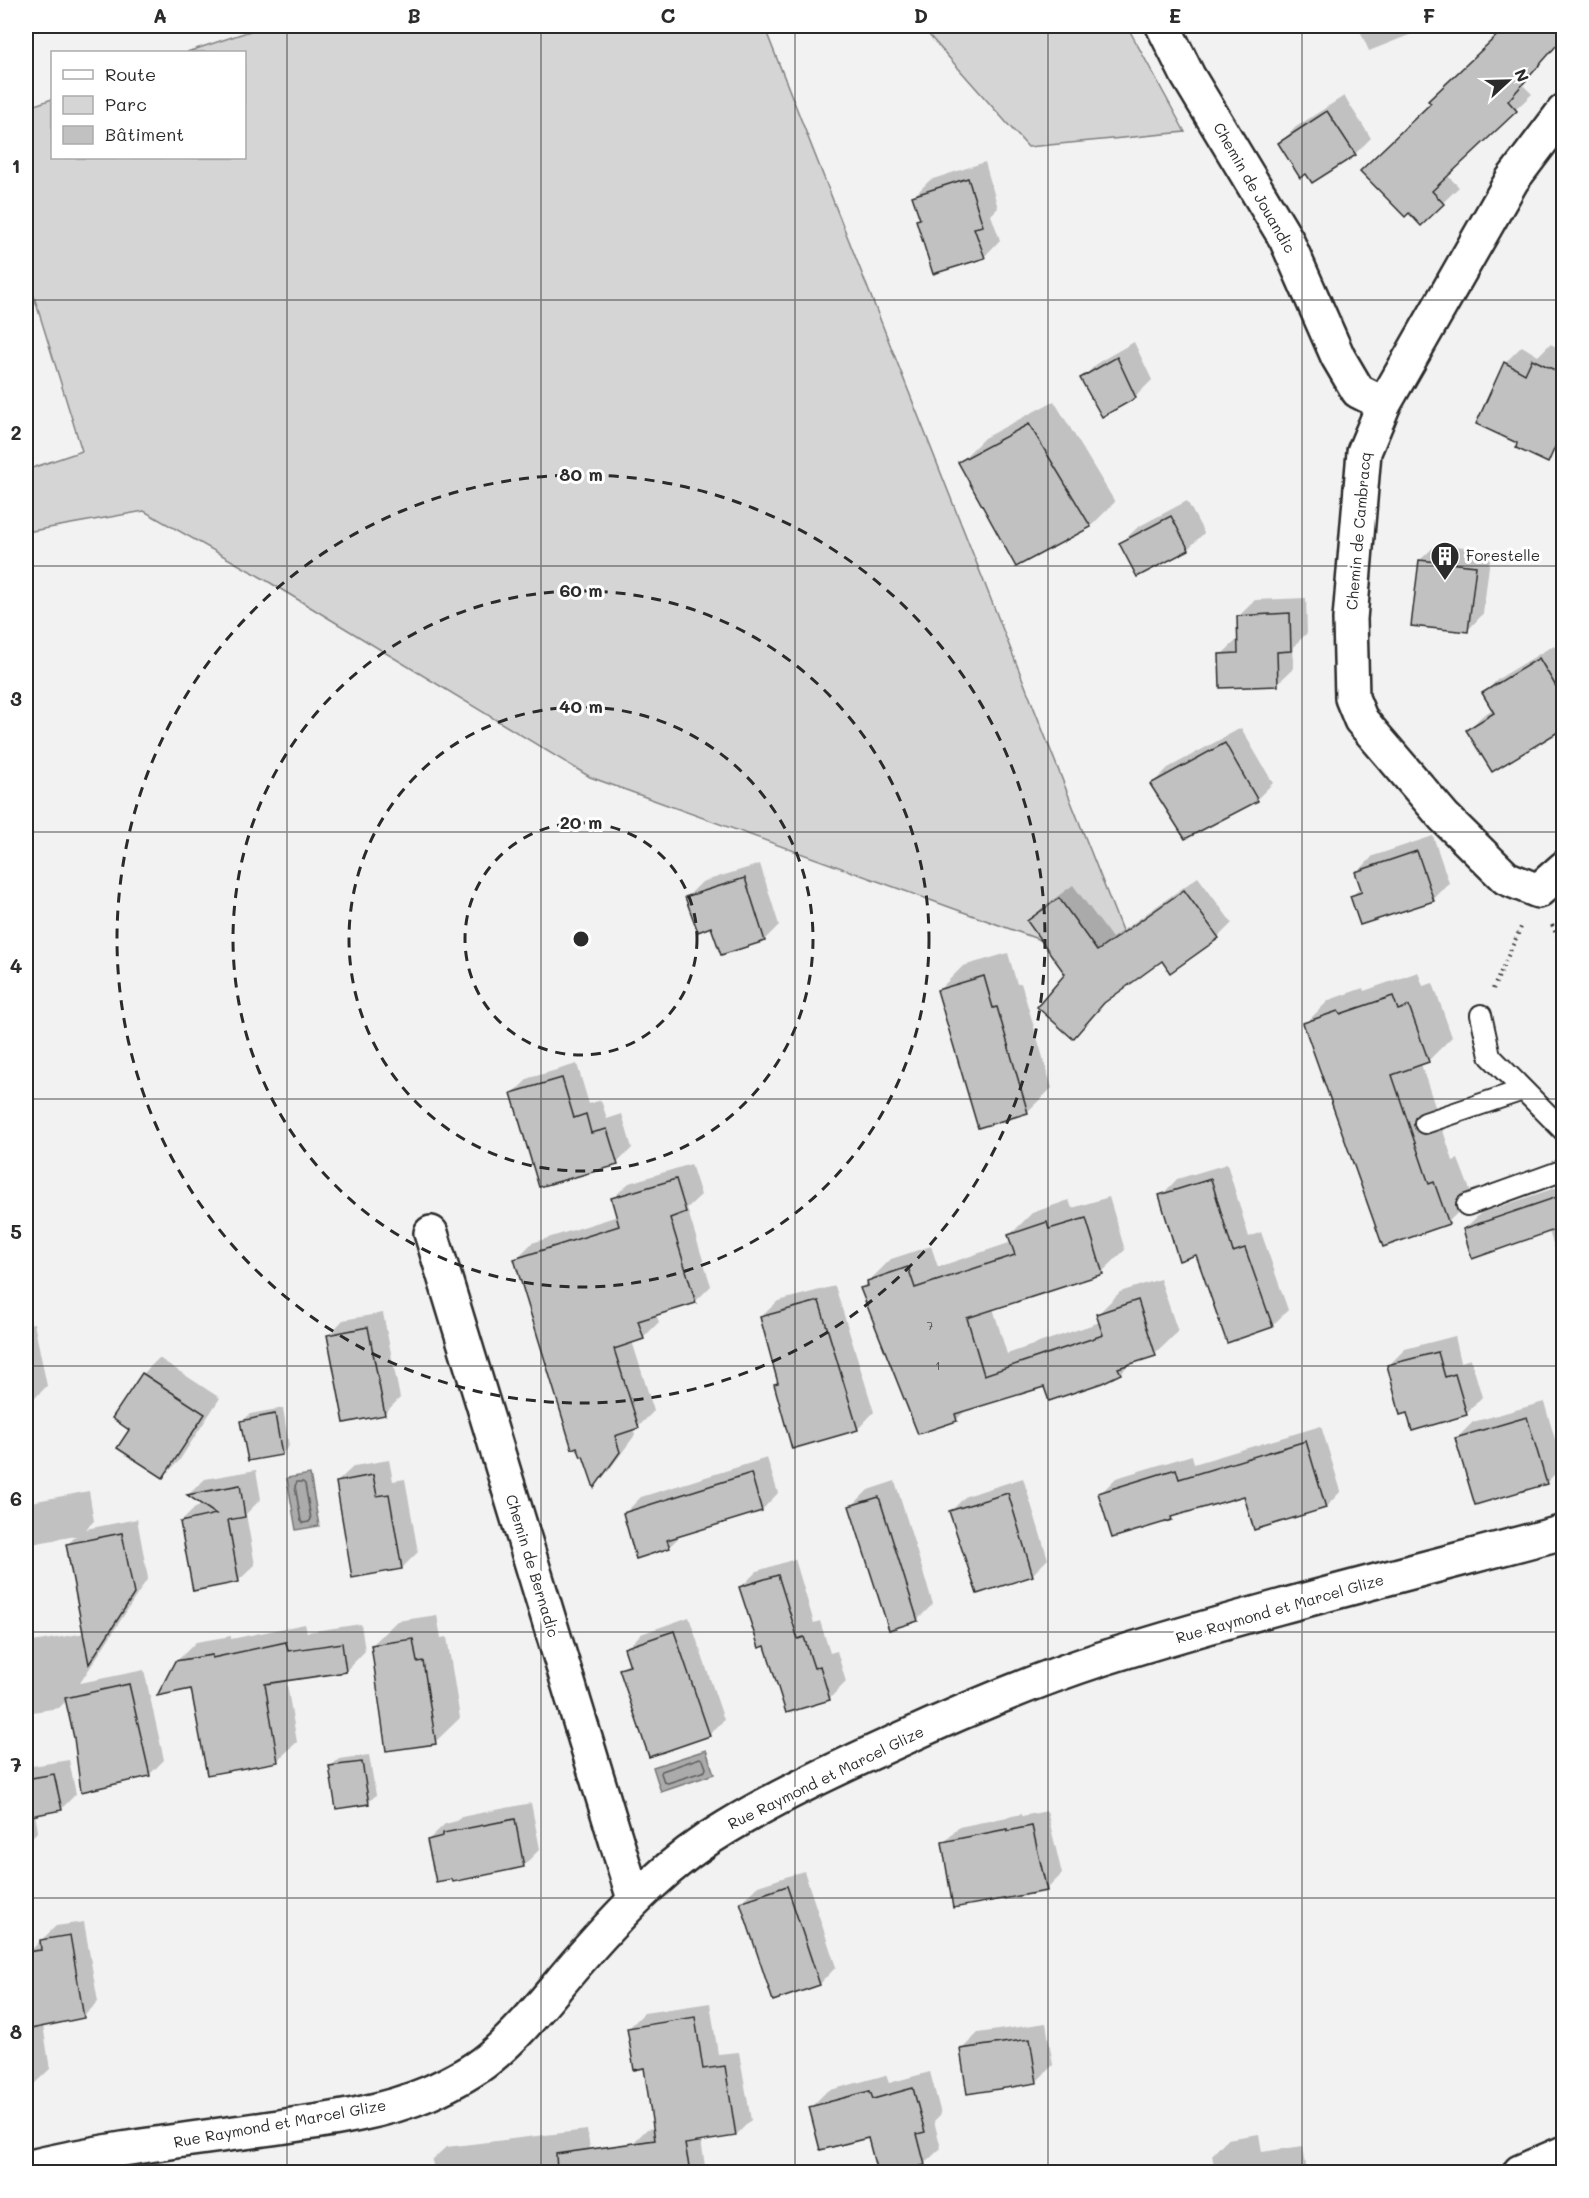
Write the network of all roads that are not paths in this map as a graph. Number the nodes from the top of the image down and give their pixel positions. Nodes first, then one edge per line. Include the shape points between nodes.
1 (1163, 26) edge
2 (1563, 111) edge
3 (1384, 404) junction
4 (1563, 868) edge
5 (1481, 1015) road end
6 (1523, 1090) junction
7 (1425, 1123) dead end
8 (1563, 1131) edge
9 (1563, 1170) edge
10 (1467, 1205) dead end
11 (431, 1233) dead end
12 (1563, 1532) edge
13 (634, 1899) junction
14 (1563, 2153) edge
15 (26, 2168) edge
16 (1520, 2172) edge

1 - 3 street, Chemin de Jouandic via 1188,76 1287,239 1338,357 1358,391
2 - 3 street, Chemin de Cambracq via 1512,180
3 - 4 street, Chemin de Cambracq via 1364,452 1350,619 1352,698 1361,720 1444,817 1506,878 1538,891
5 - 6 lane via 1490,1056
6 - 7 lane
6 - 8 lane
9 - 10 lane
11 - 13 street, Chemin de Bernadic
12 - 13 street, Rue Raymond et Marcel Glize via 1244,1618 1101,1659 1031,1684 848,1763 724,1828
13 - 15 street, Rue Raymond et Marcel Glize via 513,2037 486,2061 425,2095 378,2110
14 - 16 street

